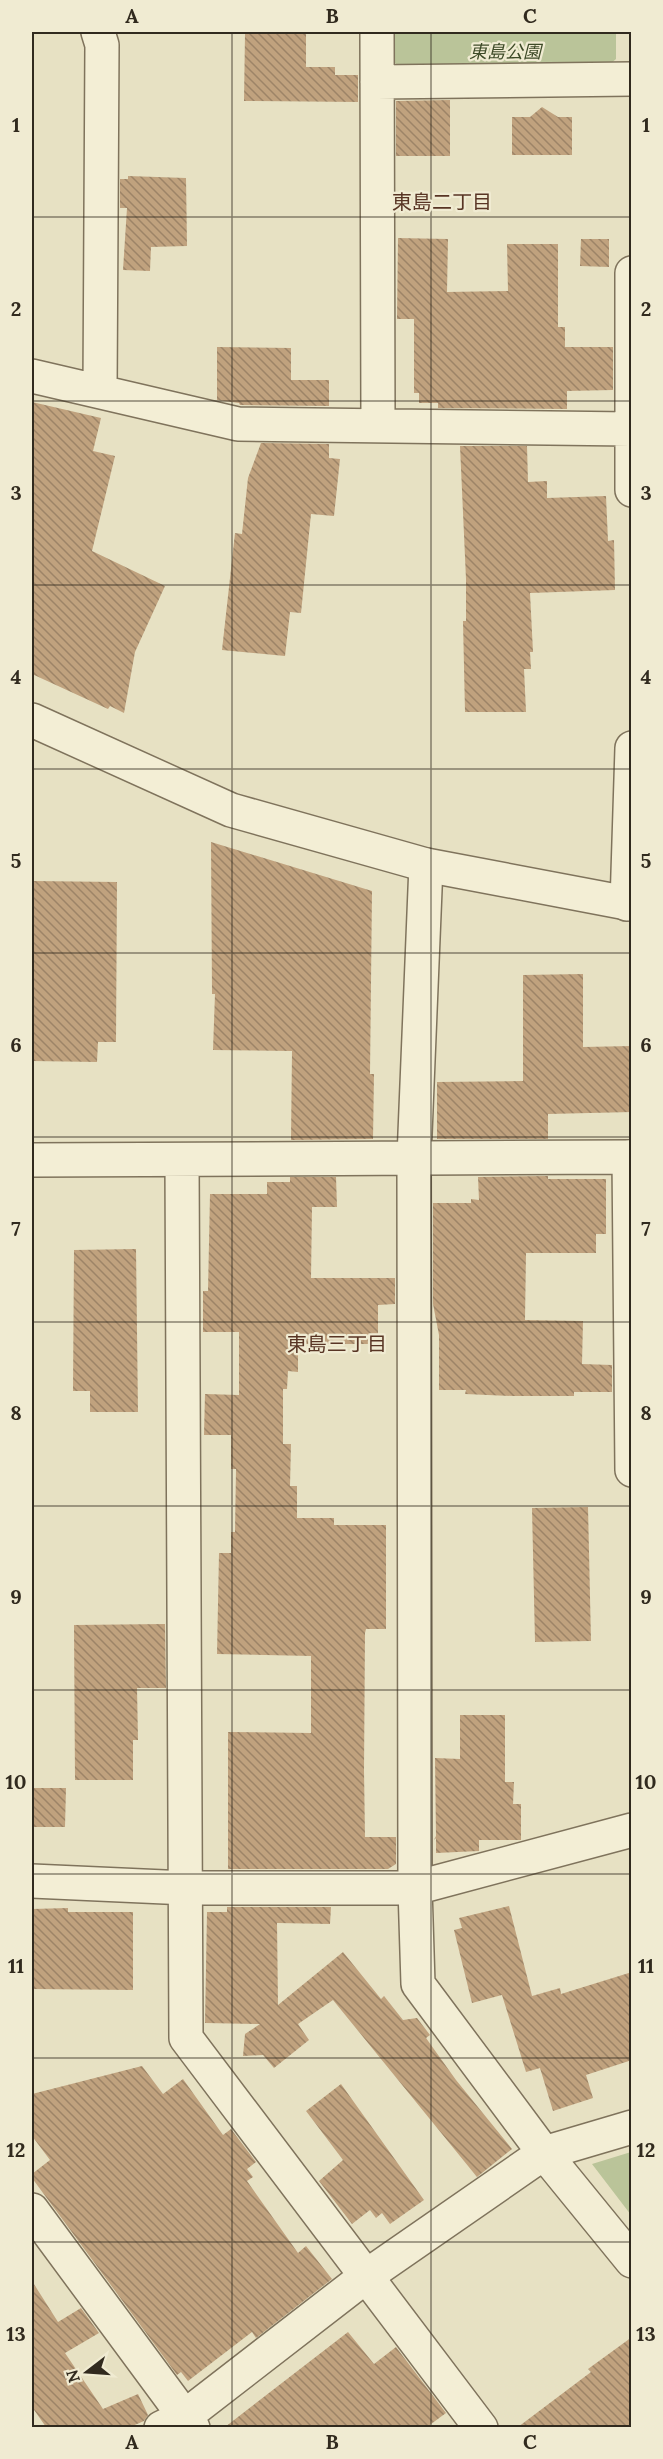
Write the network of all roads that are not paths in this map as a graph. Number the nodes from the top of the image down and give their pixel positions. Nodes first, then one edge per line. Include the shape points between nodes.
1 (99, 32) edge
2 (377, 32) edge
3 (632, 79) edge
4 (377, 82) junction
5 (632, 273) edge
6 (32, 376) edge
7 (100, 390) junction
8 (378, 425) junction
9 (630, 429) edge
10 (632, 490) edge
11 (32, 720) edge
12 (632, 748) edge
13 (426, 866) junction
14 (629, 904) edge
15 (630, 1157) edge
16 (414, 1158) junction
17 (32, 1160) edge
18 (182, 1160) junction
19 (632, 1470) edge
20 (632, 1830) edge
21 (32, 1881) edge
22 (187, 1888) junction
23 (415, 1888) junction
24 (632, 2127) edge
25 (544, 2153) junction
26 (32, 2210) edge
27 (632, 2261) edge
28 (365, 2277) junction
29 (179, 2424) edge
30 (481, 2427) edge

1 - 7 street
2 - 4 street
3 - 4 street
4 - 8 street
5 - 9 street
6 - 7 street
7 - 8 street via 238,424
8 - 9 street
9 - 10 street
11 - 13 street via 231,810
12 - 14 street
13 - 14 street
13 - 16 street
15 - 16 street
15 - 19 street
16 - 18 street
16 - 23 street
17 - 18 street
18 - 22 street
20 - 23 street
21 - 22 street
22 - 23 street
22 - 28 street via 186,2038
23 - 25 street via 418,1984
24 - 25 street
25 - 27 street
25 - 28 street
26 - 29 street
28 - 29 street
28 - 30 street

